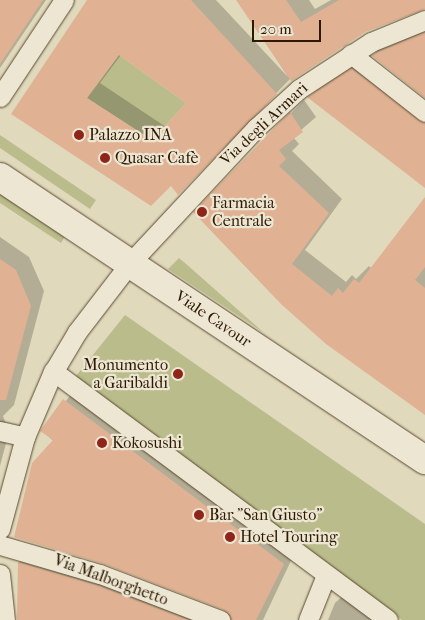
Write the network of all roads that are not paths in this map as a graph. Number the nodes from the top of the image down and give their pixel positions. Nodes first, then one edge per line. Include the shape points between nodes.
1 (64, 0) edge
2 (425, 20) edge
3 (351, 54) junction
4 (0, 97) edge
5 (425, 112) edge
6 (0, 177) edge
7 (130, 263) junction
8 (53, 371) junction
9 (0, 431) edge
10 (25, 437) junction
11 (425, 460) edge
12 (0, 529) edge
13 (0, 546) edge
14 (0, 574) edge
15 (326, 575) junction
16 (5, 620) edge
17 (220, 620) edge
18 (308, 620) edge
19 (388, 620) edge

1 - 4 street
2 - 3 street, Via degli Armari
3 - 5 street
3 - 7 street, Via degli Armari via 299,89 262,122
6 - 7 street, Viale Cavour
7 - 8 street, Via degli Armari via 77,332
7 - 11 street, Viale Cavour
8 - 10 street, Via degli Armari
8 - 15 street
9 - 10 street
10 - 12 street, Via degli Armari
13 - 17 street, Via Malborghetto via 100,574
14 - 16 street
15 - 18 street
15 - 19 street

